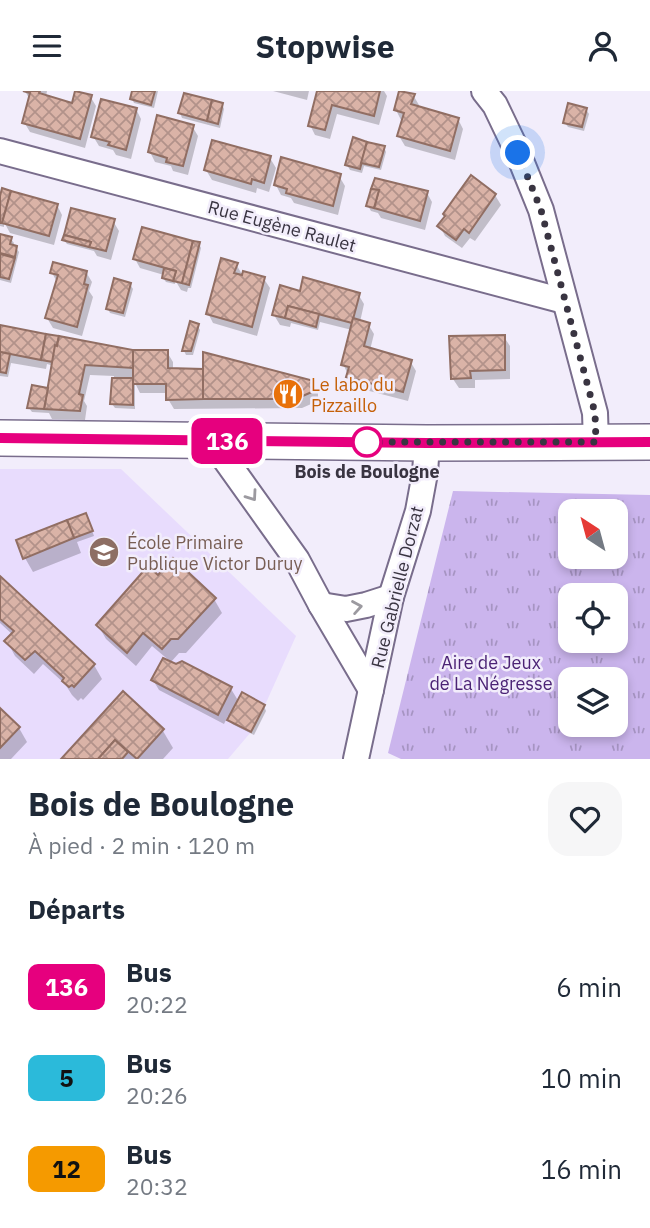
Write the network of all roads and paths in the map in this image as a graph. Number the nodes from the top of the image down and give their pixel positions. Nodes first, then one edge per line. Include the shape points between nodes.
1 (484, 91) edge
2 (0, 151) edge
3 (564, 301) junction
4 (0, 438) edge
5 (212, 441) junction
6 (596, 442) junction
7 (650, 442) edge
8 (427, 443) junction
9 (391, 597) junction
10 (321, 605) junction
11 (371, 690) junction
12 (356, 759) edge

1 - 3 street via 518,153 541,210
2 - 3 street, Rue Eugène Raulet
3 - 6 street via 595,413
4 - 5 street
5 - 8 street
5 -> 10 street, Rue Gabrielle Dorzat via 297,560
6 - 7 street
6 - 8 street
8 - 9 street, Rue Gabrielle Dorzat via 418,511
10 -> 9 street via 346,609
9 - 11 street, Rue Gabrielle Dorzat
10 - 11 street, Rue Gabrielle Dorzat
11 - 12 street, Rue Gabrielle Dorzat

